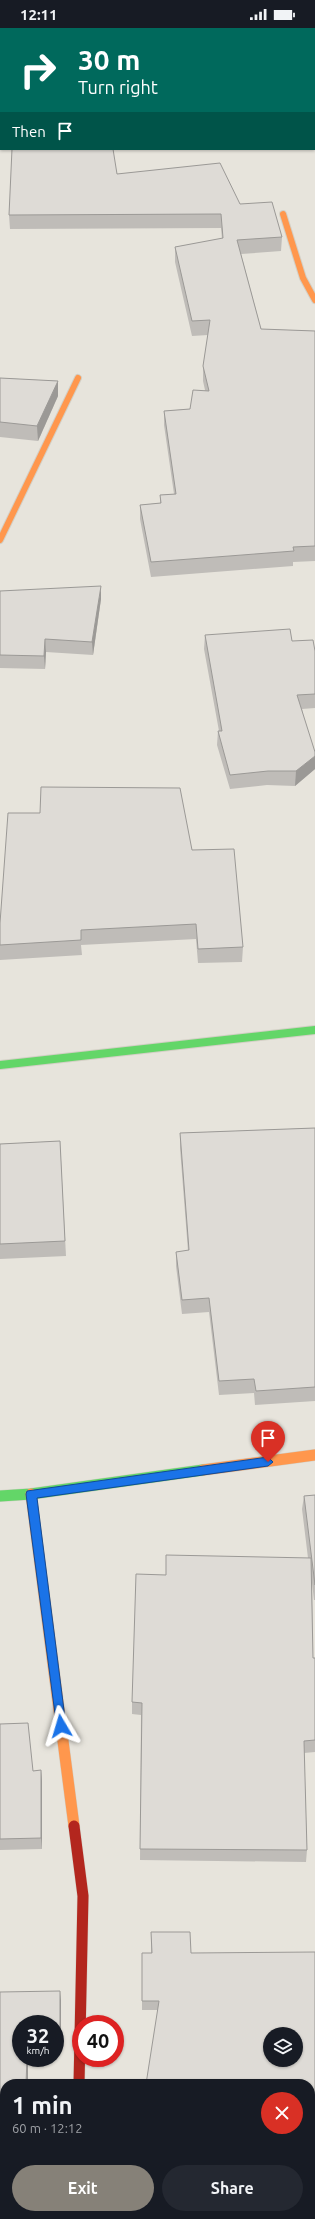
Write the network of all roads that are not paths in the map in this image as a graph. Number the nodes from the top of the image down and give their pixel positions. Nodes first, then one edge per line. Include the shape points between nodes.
1 (283, 214) dead end
2 (315, 300) edge
3 (78, 378) dead end
4 (0, 540) edge
5 (315, 1030) edge
6 (0, 1065) edge
7 (315, 1455) edge
8 (31, 1494) junction
9 (0, 1496) edge
10 (79, 2079) edge

1 - 2 street via 303,278
3 - 4 street
5 - 6 street
7 - 8 street
8 - 9 street
8 - 10 street via 83,1896

